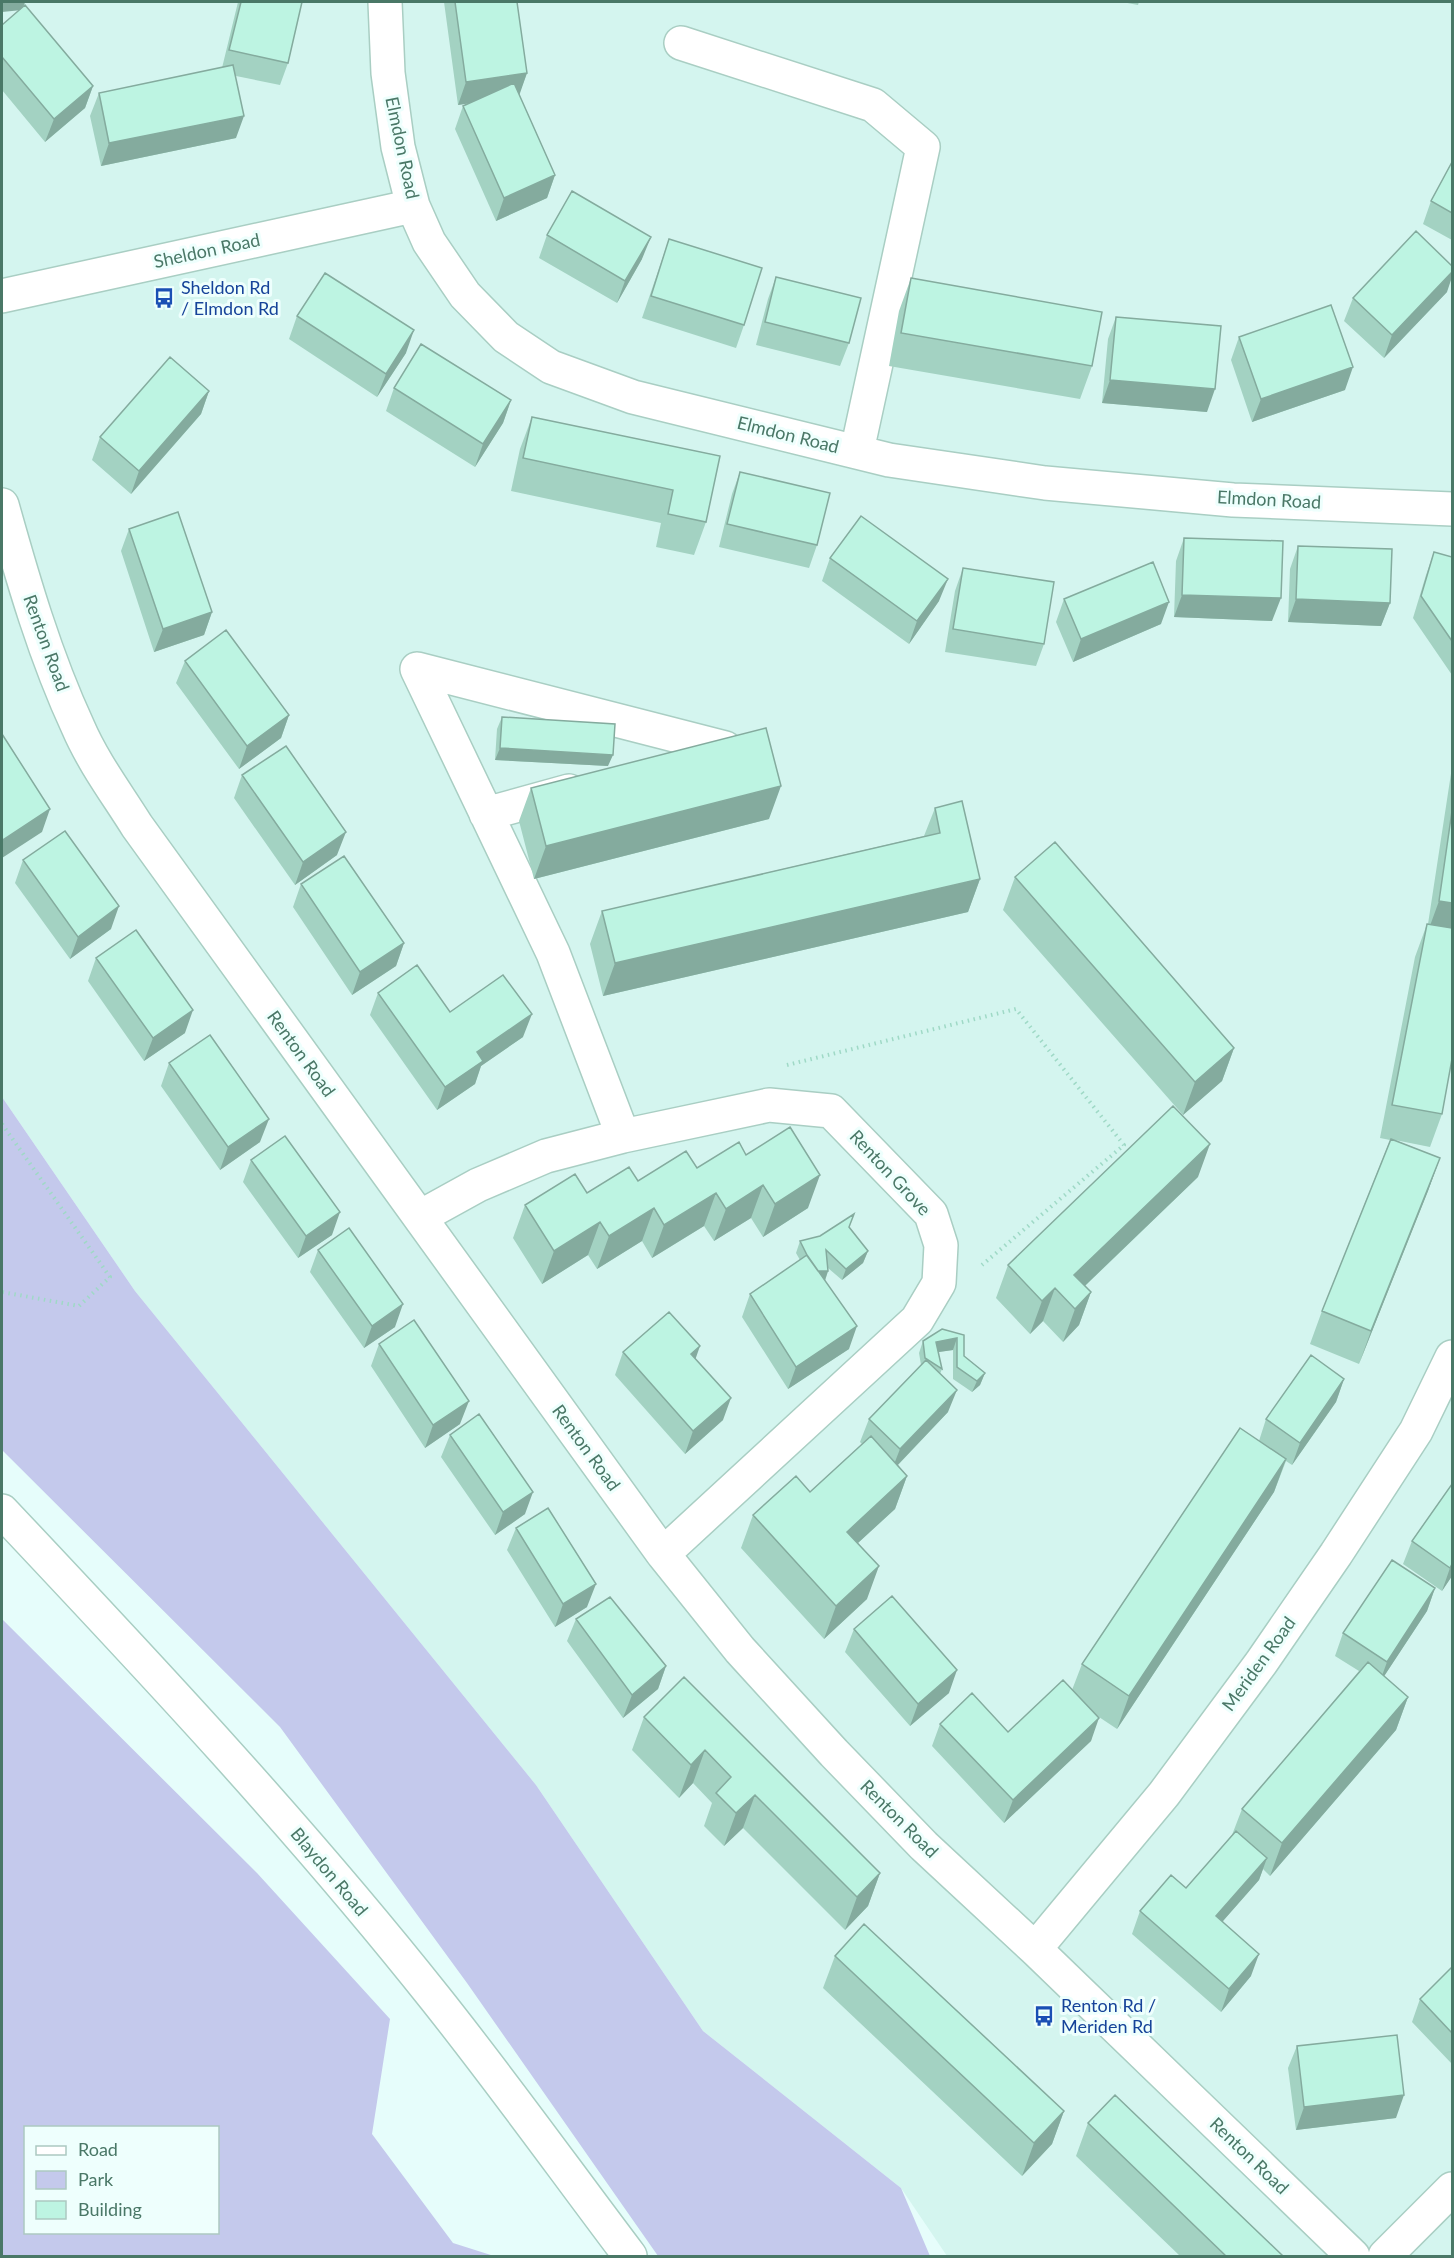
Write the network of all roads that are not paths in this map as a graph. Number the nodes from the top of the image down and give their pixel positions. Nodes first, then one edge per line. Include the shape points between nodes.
1 (385, 2) edge
2 (681, 43) dead end
3 (414, 206) junction
4 (2, 296) edge
5 (857, 452) junction
6 (2, 505) edge
7 (1452, 508) edge
8 (10, 565) edge
9 (668, 764) edge
10 (600, 783) edge
11 (486, 814) junction
12 (623, 1136) junction
13 (420, 1217) junction
14 (1452, 1358) edge
15 (2, 1511) edge
16 (663, 1554) junction
17 (1035, 1949) junction
18 (1452, 2189) edge
19 (630, 2256) edge
20 (1353, 2256) edge
21 (1385, 2256) edge

1 - 3 street, Elmdon Road via 388,73 398,147
2 - 5 street via 873,105 923,147
3 - 4 street, Sheldon Road
3 - 5 street, Elmdon Road via 429,242 465,295 506,336 551,367 633,397
5 - 7 street, Elmdon Road via 1045,483 1233,500
6 - 8 street, Renton Road
8 - 13 street, Renton Road via 79,729 112,787
9 - 11 street via 725,748 417,669
10 - 11 street
11 - 12 street via 553,953
12 - 13 street, Renton Grove via 546,1156 478,1185
12 - 16 street, Renton Grove via 769,1105 831,1111 931,1214 941,1245 939,1283 917,1320
13 - 16 street, Renton Road
14 - 17 street, Meriden Road via 1416,1431 1261,1663 1164,1794
15 - 19 street, Blaydon Road via 302,1839 436,1998
16 - 17 street, Renton Road via 740,1650 834,1753 924,1846
17 - 20 street, Renton Road
18 - 21 street

